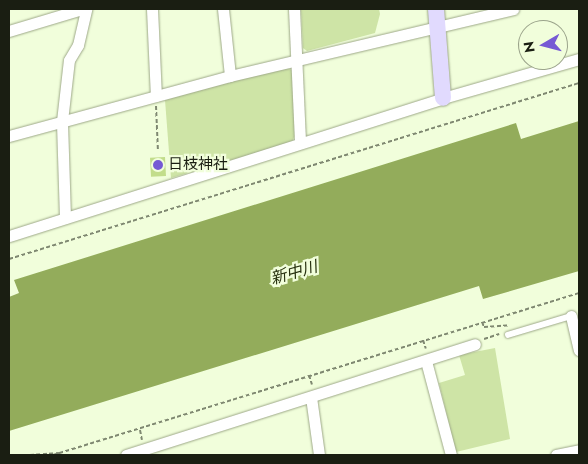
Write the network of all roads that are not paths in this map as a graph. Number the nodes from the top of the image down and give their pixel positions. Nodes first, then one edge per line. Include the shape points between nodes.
1 (82, 9) edge
2 (86, 9) edge
3 (152, 9) edge
4 (223, 9) edge
5 (294, 9) edge
6 (436, 9) edge
7 (513, 9) edge
8 (437, 26) junction
9 (9, 31) edge
10 (579, 59) edge
11 (296, 60) junction
12 (230, 76) junction
13 (156, 96) junction
14 (443, 98) junction
15 (62, 121) junction
16 (9, 136) edge
17 (300, 143) junction
18 (65, 218) junction
19 (9, 236) edge
20 (571, 316) joint
21 (508, 335) dead end
22 (475, 344) dead end
23 (579, 350) edge
24 (426, 361) junction
25 (311, 397) junction
26 (579, 450) edge
27 (133, 454) edge
28 (319, 455) edge
29 (451, 455) edge
30 (556, 455) edge

1 - 9 street
2 - 15 street via 78,45 68,60
3 - 13 street
4 - 12 street
5 - 11 street
6 - 8 street
7 - 8 street
8 - 11 street
8 - 14 street
10 - 14 street
11 - 12 street
11 - 17 street
12 - 13 street
13 - 15 street
14 - 17 street
15 - 16 street
15 - 18 street
17 - 18 street
18 - 19 street
20 - 21 lane
20 - 23 street
22 - 24 street
24 - 25 street
24 - 29 street
25 - 27 street
25 - 28 street
26 - 30 street

